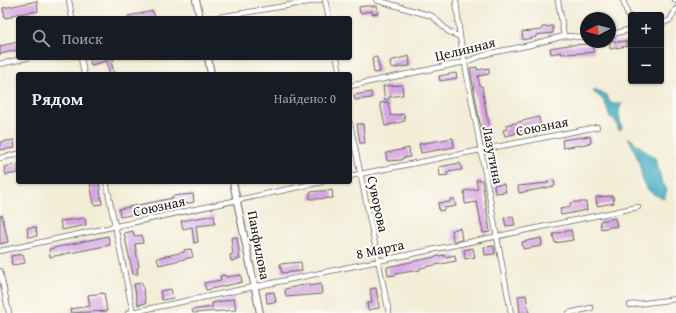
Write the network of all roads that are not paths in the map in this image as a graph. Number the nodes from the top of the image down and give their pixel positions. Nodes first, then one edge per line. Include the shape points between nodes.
1 (69, 0) edge
2 (196, 0) edge
3 (320, 0) edge
4 (325, 0) edge
5 (376, 0) edge
6 (456, 0) edge
7 (558, 0) edge
8 (623, 0) edge
9 (676, 8) edge
10 (72, 16) edge
11 (200, 16) edge
12 (225, 16) edge
13 (329, 16) edge
14 (628, 16) edge
15 (664, 23) edge
16 (628, 30) edge
17 (616, 33) edge
18 (564, 36) junction
19 (460, 37) junction
20 (580, 37) edge
21 (18, 60) edge
22 (81, 60) edge
23 (208, 60) edge
24 (337, 60) edge
25 (465, 62) junction
26 (0, 64) edge
27 (84, 72) edge
28 (211, 72) edge
29 (340, 72) edge
30 (352, 86) edge
31 (597, 127) dead end
32 (352, 133) edge
33 (481, 149) junction
34 (16, 154) edge
35 (0, 158) edge
36 (360, 174) junction
37 (352, 176) edge
38 (106, 184) edge
39 (234, 184) edge
40 (313, 184) edge
41 (237, 200) junction
42 (638, 207) dead end
43 (116, 226) junction
44 (497, 236) junction
45 (0, 251) edge
46 (378, 261) junction
47 (0, 271) edge
48 (255, 287) junction
49 (676, 299) edge
50 (630, 305) dead end
51 (591, 308) dead end
52 (9, 313) edge
53 (132, 313) edge
54 (260, 313) edge
55 (389, 313) edge
56 (512, 313) edge
57 (569, 313) edge

1 - 10 street
2 - 11 street
3 - 12 street
4 - 13 street
5 - 19 street via 432,16 449,32
6 - 19 street, Лазутина
7 - 18 street
8 - 14 street
9 - 15 street via 670,20
16 - 17 street
18 - 20 street, Целинная
18 - 25 street, Целинная via 490,53
19 - 25 street, Лазутина
21 - 26 street
22 - 27 street
23 - 28 street
24 - 29 street
25 - 30 street, Целинная
25 - 33 street, Лазутина
31 - 33 street, Союзная
32 - 36 street, Суворова
33 - 36 street, Союзная
33 - 44 street, Лазутина
34 - 35 street
36 - 37 street, Союзная
36 - 46 street, Суворова
38 - 43 street
39 - 41 street, Панфилова
40 - 41 street, Союзная
41 - 43 street, Союзная
41 - 48 street, Панфилова
42 - 44 street, 8 Марта
43 - 45 street, Союзная
43 - 53 street
44 - 46 street, 8 Марта
44 - 56 street, Лазутина
46 - 48 street, 8 Марта
46 - 55 street, Суворова
47 - 52 street
48 - 53 street, 8 Марта
48 - 54 street, Панфилова
49 - 50 street
51 - 57 street

